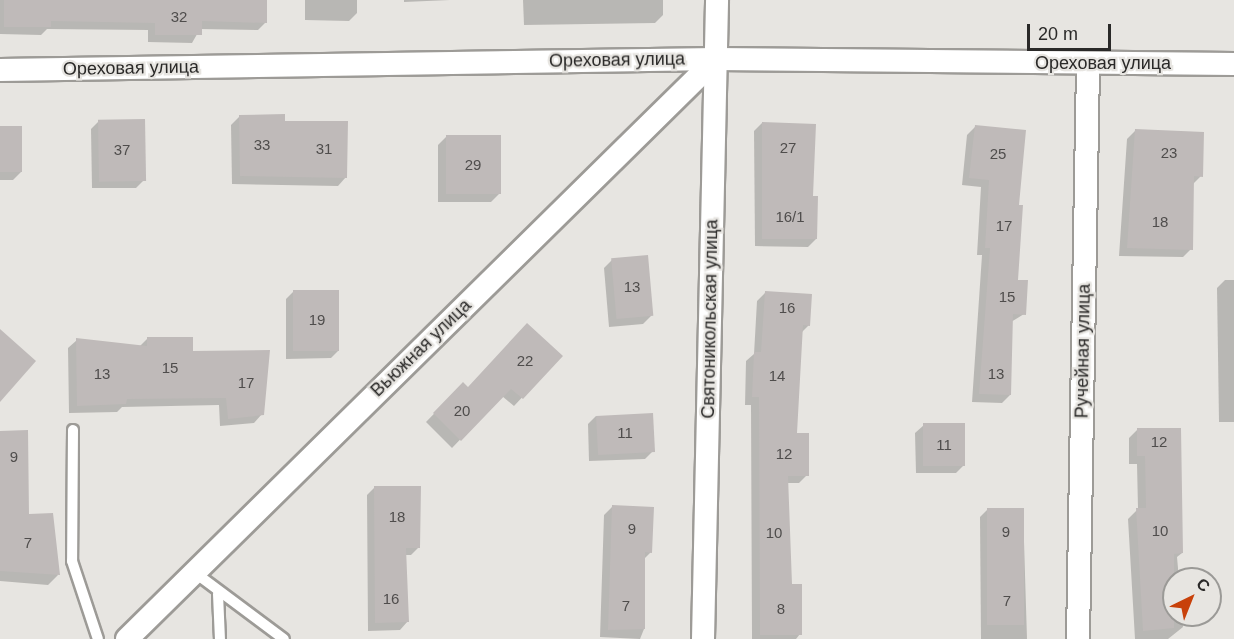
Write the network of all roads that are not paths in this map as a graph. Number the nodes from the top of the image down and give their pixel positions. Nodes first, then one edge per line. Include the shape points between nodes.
1 (717, 0) edge
2 (716, 59) junction
3 (1088, 64) junction
4 (1234, 64) edge
5 (0, 70) edge
6 (73, 430) dead end
7 (194, 572) junction
8 (218, 594) junction
9 (98, 639) edge
10 (127, 639) edge
11 (220, 639) edge
12 (284, 639) edge
13 (703, 639) edge
14 (1078, 639) edge

1 - 2 street, Святоникольская улица
2 - 3 street, Ореховая улица
2 - 5 street, Ореховая улица
2 - 7 street, Вьюжная улица
2 - 13 street, Святоникольская улица
3 - 4 street, Ореховая улица
3 - 14 street, Ручейная улица
6 - 9 lane via 72,561
7 - 8 lane
7 - 10 street, Вьюжная улица
8 - 11 lane
8 - 12 lane

